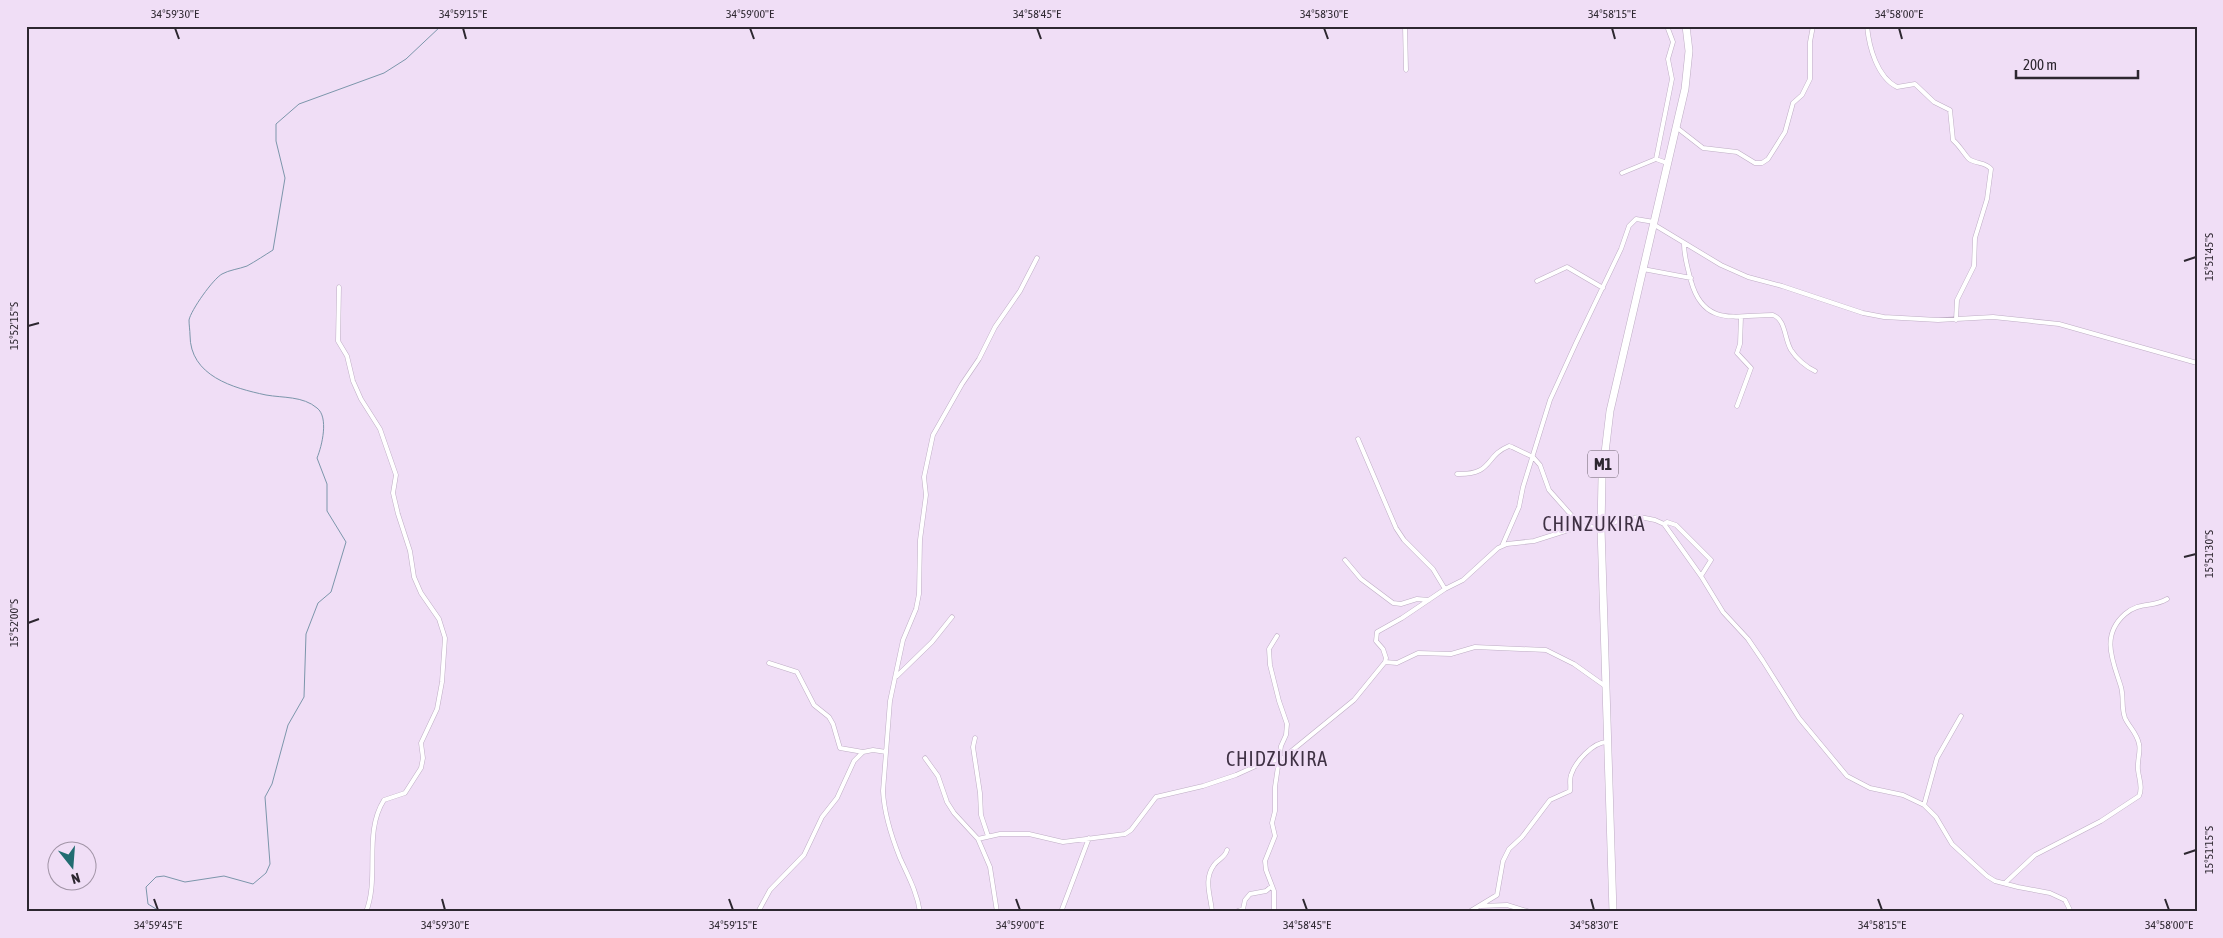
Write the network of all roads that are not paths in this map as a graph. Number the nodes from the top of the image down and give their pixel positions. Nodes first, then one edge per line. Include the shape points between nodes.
1 (1405, 26) edge
2 (1667, 26) edge
3 (1686, 26) edge
4 (1813, 26) edge
5 (1867, 26) edge
6 (1406, 70) dead end
7 (1676, 127) junction
8 (1656, 160) junction
9 (1667, 163) junction
10 (1622, 173) dead end
11 (1653, 223) junction
12 (1684, 244) junction
13 (1037, 258) dead end
14 (1642, 269) junction
15 (1690, 278) junction
16 (1537, 281) dead end
17 (339, 287) dead end
18 (1603, 288) junction
19 (1741, 317) junction
20 (1956, 320) junction
21 (2197, 363) edge
22 (1815, 371) dead end
23 (1737, 406) dead end
24 (1358, 439) dead end
25 (1533, 458) junction
26 (1458, 474) dead end
27 (1664, 524) junction
28 (1581, 526) junction
29 (1601, 528) junction
30 (1502, 546) junction
31 (1345, 560) dead end
32 (1701, 576) junction
33 (1445, 589) junction
34 (2167, 599) dead end
35 (1429, 600) junction
36 (952, 617) dead end
37 (1277, 636) dead end
38 (1385, 662) junction
39 (769, 663) dead end
40 (896, 678) junction
41 (1606, 687) junction
42 (1961, 716) dead end
43 (976, 738) dead end
44 (1608, 742) junction
45 (863, 752) junction
46 (886, 752) junction
47 (925, 758) dead end
48 (1279, 760) junction
49 (1924, 805) junction
50 (988, 836) junction
51 (1089, 838) junction
52 (978, 839) junction
53 (1227, 850) dead end
54 (2005, 883) junction
55 (1272, 886) junction
56 (1479, 906) junction
57 (366, 912) edge
58 (758, 912) edge
59 (920, 912) edge
60 (997, 912) edge
61 (1061, 912) edge
62 (1212, 912) edge
63 (1235, 912) edge
64 (1274, 912) edge
65 (1470, 912) edge
66 (1530, 912) edge
67 (1613, 912) edge
68 (2071, 912) edge

1 - 6 street
2 - 8 street via 1673,42 1668,59 1672,78
3 - 7 highway, M1 via 1688,69
4 - 7 street via 1810,79 1800,98 1792,103 1785,132 1768,159 1755,163 1737,152 1703,148
5 - 20 street via 1872,54 1886,79 1897,87 1915,84 1934,102 1947,108 1951,113 1953,140 1970,159 1991,169 1987,199 1975,238 1974,266 1957,300
7 - 9 highway, M1
8 - 9 street
8 - 10 street
9 - 11 highway, M1
11 - 12 street
11 - 14 highway, M1
11 - 18 street via 1638,219 1630,224
12 - 15 street
12 - 20 street via 1748,277 1863,313
13 - 40 street via 933,435 924,477 926,495 916,609 903,640
14 - 15 street
14 - 29 highway, M1 via 1610,410 1602,478
15 - 19 street via 1694,292 1712,312
16 - 18 street via 1567,267
17 - 57 street via 338,342 347,356 361,399 380,430 396,475 394,493 414,577 439,619 445,638 437,709 420,743 422,768 405,793 384,800 376,822 370,900
18 - 25 street via 1550,400
19 - 22 street via 1777,316 1791,350
19 - 23 street via 1737,353 1751,369
20 - 21 street via 2006,318 2059,324
24 - 33 street via 1396,528 1433,569
25 - 26 street via 1509,446 1477,473
25 - 28 street via 1540,464 1549,490
25 - 30 street via 1520,507
27 - 29 street via 1640,517 1623,519
27 - 32 street
27 - 32 street via 1676,525 1711,560
28 - 29 street
28 - 30 street via 1534,542
29 - 41 highway, M1
30 - 33 street via 1463,580
31 - 35 street via 1361,578 1393,603
32 - 49 street via 1723,612 1748,639 1799,718 1847,776 1864,786 1903,795
33 - 35 street
34 - 54 street via 2139,605 2124,615 2113,629 2109,645 2121,688 2123,711 2140,747 2137,759 2139,796 2105,819 2036,855
35 - 38 street via 1377,632 1376,641 1386,656
36 - 40 street
37 - 48 street via 1269,651 1270,665 1287,724
38 - 41 street via 1397,663 1418,653 1450,654 1476,647 1546,650 1574,664
38 - 48 street via 1354,700
39 - 45 street via 797,672 814,705 833,724 840,748
40 - 46 street via 890,701
41 - 44 highway, M1
42 - 49 street via 1937,758
43 - 50 street via 973,746 981,815
44 - 56 street via 1578,761 1570,778 1570,791 1550,800 1522,838 1509,849 1503,861 1497,895
44 - 67 highway, M1
45 - 46 street
45 - 58 street via 849,768 804,855 770,890
46 - 59 street via 884,799 895,846 913,885
47 - 52 street via 938,776 954,813
48 - 51 street via 1203,786 1160,796 1129,833
48 - 55 street via 1272,823 1275,836 1266,861
49 - 54 street via 1958,851 1987,876
50 - 51 street via 1029,834 1064,842
50 - 52 street
51 - 61 street
52 - 60 street via 990,867
53 - 62 street via 1225,856 1214,864 1208,877
54 - 68 street via 2062,898
55 - 63 street via 1266,892 1250,894 1243,909
55 - 64 street
56 - 65 street
56 - 66 street via 1507,905

